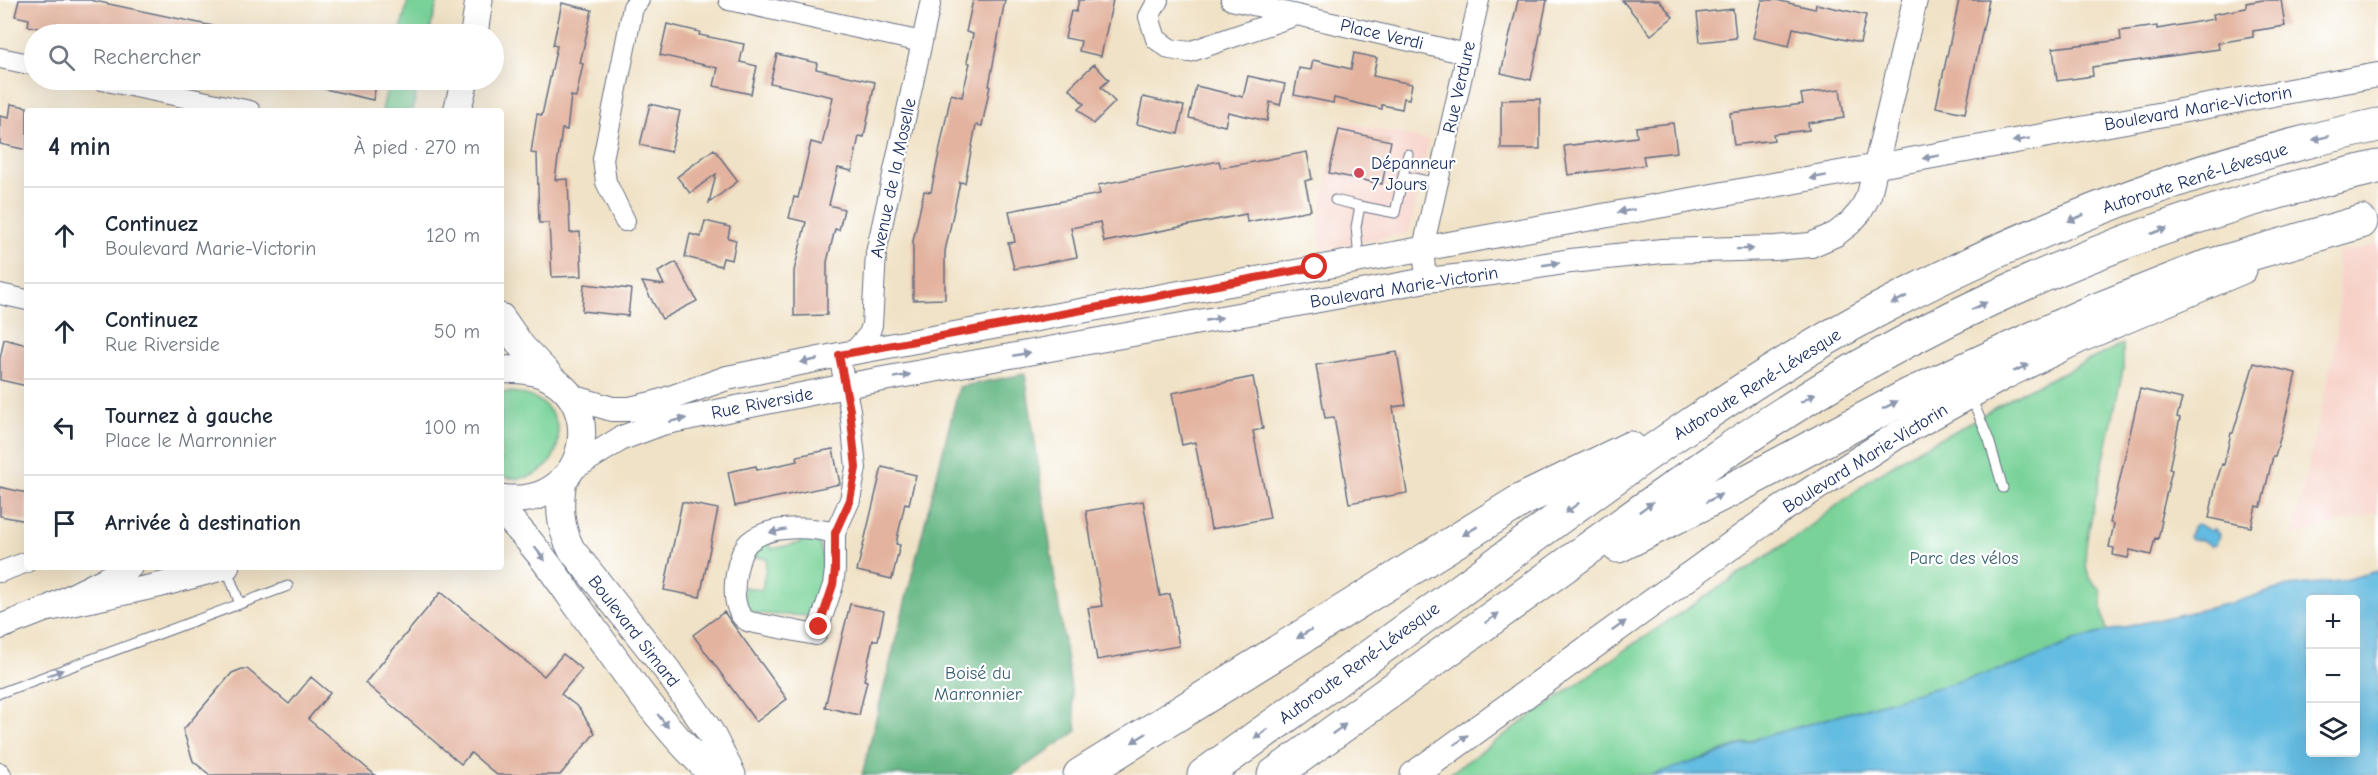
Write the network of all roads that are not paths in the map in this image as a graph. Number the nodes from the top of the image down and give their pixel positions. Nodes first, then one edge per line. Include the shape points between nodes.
1 (480, 0) edge
2 (639, 0) edge
3 (729, 0) edge
4 (932, 0) edge
5 (1158, 0) edge
6 (1231, 0) edge
7 (1479, 0) edge
8 (1915, 0) edge
9 (1297, 15) junction
10 (476, 24) edge
11 (922, 42) junction
12 (1467, 54) junction
13 (0, 58) edge
14 (24, 63) edge
15 (2378, 75) edge
16 (149, 90) edge
17 (462, 90) edge
18 (473, 90) edge
19 (235, 108) edge
20 (458, 108) edge
21 (474, 108) edge
22 (2378, 125) edge
23 (1408, 154) dead end
24 (1876, 166) junction
25 (2378, 167) edge
26 (1403, 176) junction
27 (1438, 183) junction
28 (1335, 200) dead end
29 (1360, 206) junction
30 (625, 220) dead end
31 (2361, 222) joint
32 (1423, 248) junction
33 (1359, 259) junction
34 (1426, 280) junction
35 (0, 294) edge
36 (24, 299) edge
37 (504, 321) edge
38 (972, 330) joint
39 (846, 354) junction
40 (964, 365) joint
41 (504, 370) edge
42 (845, 387) junction
43 (565, 390) junction
44 (1970, 395) junction
45 (1723, 403) junction
46 (567, 475) junction
47 (2003, 488) dead end
48 (504, 498) edge
49 (504, 514) edge
50 (835, 533) junction
51 (24, 563) edge
52 (124, 570) edge
53 (215, 570) edge
54 (227, 570) edge
55 (0, 572) edge
56 (288, 586) dead end
57 (1530, 590) junction
58 (240, 604) junction
59 (44, 610) junction
60 (0, 627) edge
61 (0, 693) edge
62 (713, 775) edge
63 (732, 775) edge
64 (1080, 775) edge
65 (1204, 775) edge
66 (1274, 775) edge
67 (1414, 775) edge

1 - 10 main road
2 - 30 street via 633,7 603,159 606,182
3 - 11 street
4 - 11 street, Avenue de la Moselle
5 - 9 street via 1149,17 1156,39 1170,49 1189,52
6 - 9 street, Place Verdi
7 - 12 street, Rue Verdure
8 - 24 street
9 - 12 street, Place Verdi
11 - 39 street, Avenue de la Moselle via 876,253 871,330
12 - 27 street, Rue Verdure
13 - 14 street
15 -> 24 street, Boulevard Marie-Victorin
16 - 19 street
17 - 20 main road
18 - 21 main road
22 -> 45 highway, Autoroute René-Lévesque via 2182,179 2040,233 1875,312
23 - 26 lane
24 -> 32 street, Boulevard Marie-Victorin
34 -> 24 street, Boulevard Marie-Victorin via 1631,254 1811,245 1836,234 1860,212
57 -> 25 highway via 1749,434 1937,326 2077,262 2152,233 2265,196
26 - 27 lane
26 - 29 lane via 1395,213
27 - 32 street, Rue Verdure
28 - 29 lane
29 - 33 lane via 1356,227
44 -> 31 main road, Boulevard Marie-Victorin via 2163,302
57 -> 31 highway via 1909,395 2054,328 2202,268
32 - 33 street, Boulevard Marie-Victorin
32 - 34 street, Rue Verdure
33 - 38 street, Boulevard Marie-Victorin
40 -> 34 street, Boulevard Marie-Victorin
35 - 36 street
37 - 43 main road via 522,347
38 - 39 street, Rue Riverside
39 - 42 street
39 -> 43 street, Rue Riverside via 718,380 630,409 612,409
42 -> 40 street, Rue Riverside
41 - 43 main road via 530,371
46 -> 42 street, Rue Riverside via 608,445 646,428
42 - 50 street via 856,468 850,500
43 - 46 main road, Boulevard Simard via 579,410 582,433 577,456
44 - 47 lane via 1987,432
67 -> 44 main road, Boulevard Marie-Victorin via 1779,511 1899,434
45 -> 64 highway via 1520,501
45 -> 65 highway, Autoroute René-Lévesque
46 - 48 main road via 541,495
46 - 63 main road, Boulevard Simard via 560,519 571,549 667,670 710,732
49 -> 62 main road, Boulevard Simard via 539,553 687,751
50 -> 50 street via 794,528 751,541 742,552 734,598 741,618 816,635 833,585
51 - 55 street
52 - 59 street
53 - 59 street
54 - 58 lane
56 - 58 lane
66 -> 57 highway
61 -> 58 lane
59 - 60 street

